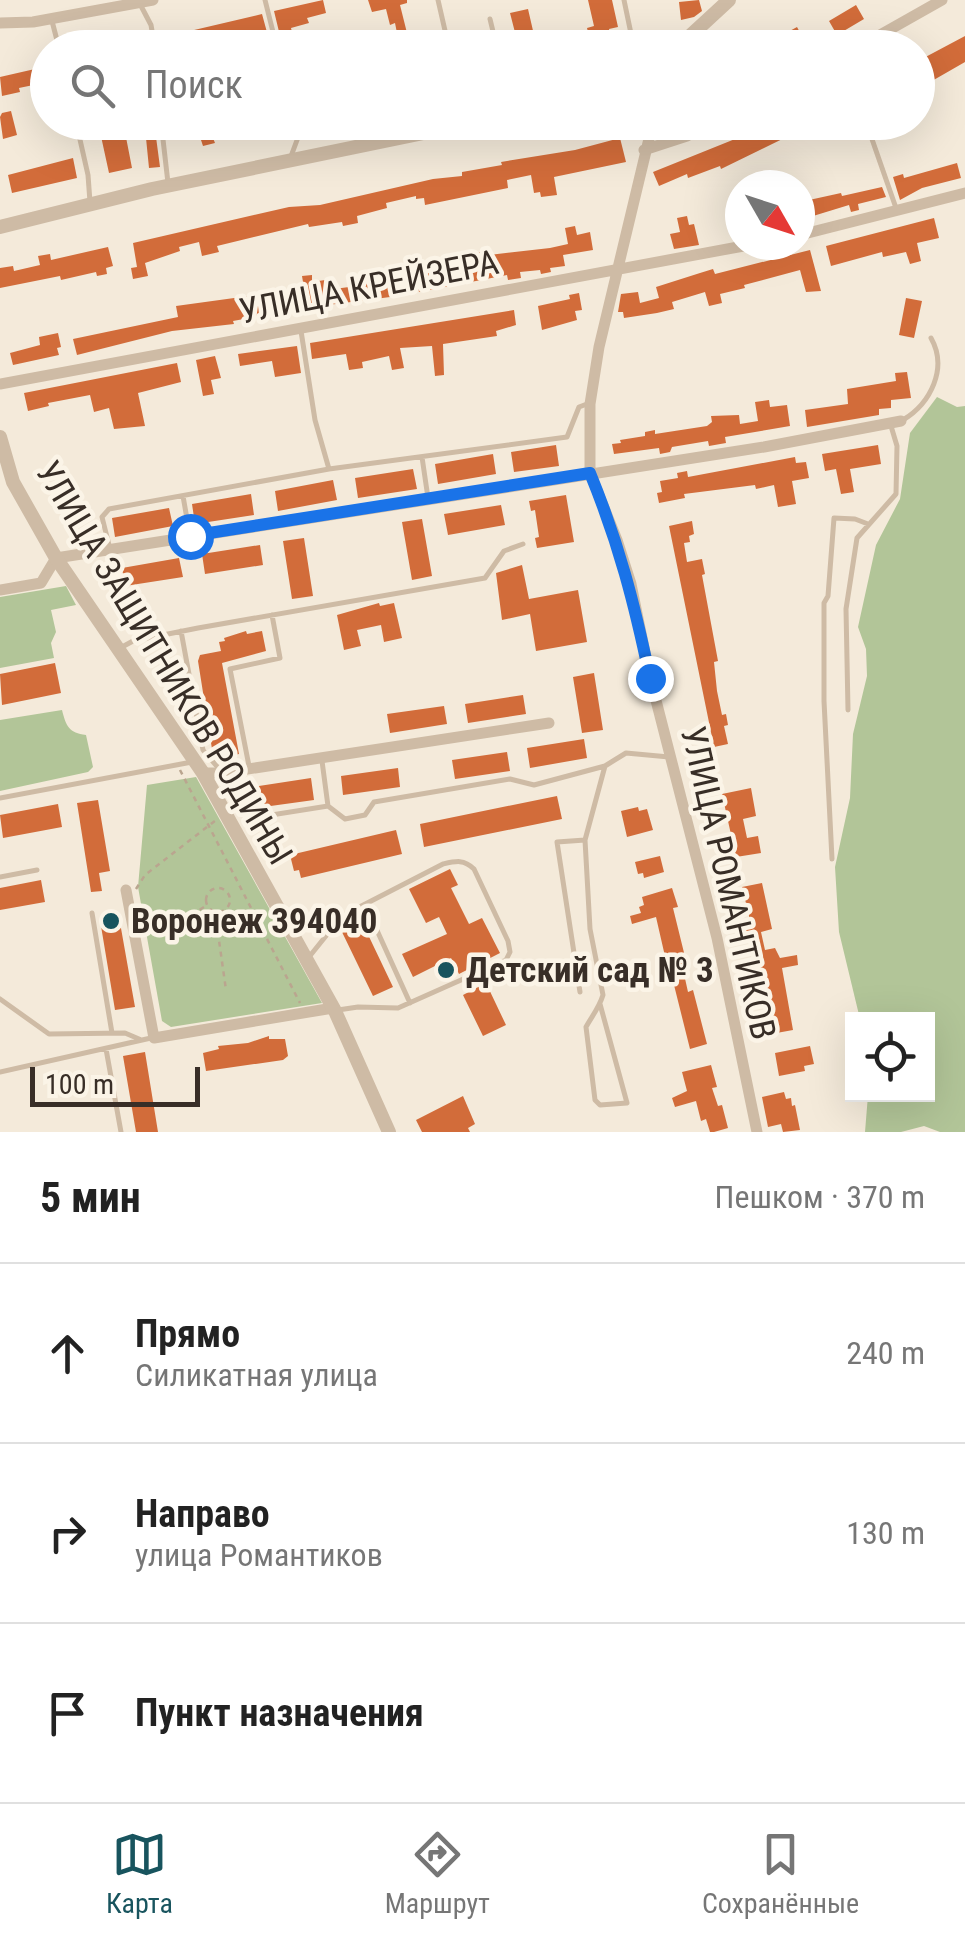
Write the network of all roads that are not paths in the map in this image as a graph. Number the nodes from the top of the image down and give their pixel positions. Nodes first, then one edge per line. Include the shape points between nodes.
1 (154, 0) edge
2 (265, 0) edge
3 (438, 0) edge
4 (624, 0) edge
5 (729, 0) edge
6 (942, 0) edge
7 (140, 4) junction
8 (52, 19) junction
9 (490, 19) dead end
10 (0, 22) edge
11 (55, 30) edge
12 (152, 30) edge
13 (272, 30) edge
14 (445, 30) edge
15 (493, 30) edge
16 (630, 30) edge
17 (698, 30) edge
18 (889, 30) edge
19 (80, 140) edge
20 (163, 140) edge
21 (297, 140) edge
22 (392, 140) edge
23 (647, 140) edge
24 (675, 140) edge
25 (872, 140) edge
26 (644, 150) junction
27 (289, 162) junction
28 (169, 186) junction
29 (965, 193) edge
30 (90, 204) junction
31 (897, 211) junction
32 (0, 227) edge
33 (815, 231) edge
34 (725, 249) edge
35 (618, 268) junction
36 (301, 328) junction
37 (931, 338) dead end
38 (0, 384) edge
39 (590, 404) junction
40 (895, 422) junction
41 (0, 437) edge
42 (422, 456) junction
43 (329, 469) junction
44 (590, 473) junction
45 (6, 483) edge
46 (183, 496) junction
47 (428, 498) junction
48 (868, 524) junction
49 (190, 536) junction
50 (523, 544) dead end
51 (110, 549) junction
52 (56, 558) junction
53 (0, 590) edge
54 (272, 614) junction
55 (181, 631) junction
56 (119, 648) junction
57 (848, 710) dead end
58 (549, 723) dead end
59 (673, 757) junction
60 (321, 758) junction
61 (606, 766) junction
62 (199, 767) junction
63 (250, 768) junction
64 (222, 773) junction
65 (0, 798) edge
66 (328, 806) junction
67 (252, 818) dead end
68 (585, 840) junction
69 (832, 859) dead end
70 (38, 870) dead end
71 (0, 877) edge
72 (129, 901) road end
73 (365, 904) junction
74 (92, 912) dead end
75 (307, 960) junction
76 (580, 992) dead end
77 (0, 999) edge
78 (410, 1004) junction
79 (600, 1004) junction
80 (334, 1009) junction
81 (112, 1033) junction
82 (148, 1039) junction
83 (106, 1049) junction
84 (0, 1072) edge
85 (121, 1132) edge
86 (389, 1132) edge
87 (757, 1132) edge

1 - 7 street
2 - 13 lane
3 - 14 lane
4 - 16 lane
5 - 17 street
6 - 18 street
7 - 8 street
7 - 12 lane
8 - 10 street
8 - 11 lane
9 - 15 lane
19 - 30 lane
20 - 28 lane
21 - 27 lane
22 - 27 street
23 - 26 street, УЛИЦА РОМАНТИКОВ
24 - 26 street
25 - 31 lane
26 - 35 street, УЛИЦА РОМАНТИКОВ
27 - 28 street
28 - 30 street
29 - 31 street
30 - 32 street
31 - 33 street
34 - 35 street, УЛИЦА КРЕЙЗЕРА
35 - 36 street, УЛИЦА КРЕЙЗЕРА
35 - 39 street, УЛИЦА РОМАНТИКОВ
36 - 38 street, УЛИЦА КРЕЙЗЕРА
36 - 43 lane
37 - 40 lane via 938,367 929,397
39 - 42 lane via 579,406 567,436
39 - 44 street, УЛИЦА РОМАНТИКОВ
40 - 44 street
40 - 48 lane via 896,494
41 - 45 street, УЛИЦА ЗАЩИТНИКОВ РОДИНЫ
42 - 43 lane
42 - 47 lane
43 - 46 lane
44 - 47 street
44 - 59 street, УЛИЦА РОМАНТИКОВ via 630,584
45 - 52 street, УЛИЦА ЗАЩИТНИКОВ РОДИНЫ
46 - 49 lane
46 - 51 lane via 109,509 102,517
47 - 49 street
48 - 57 lane via 857,538 846,609
48 - 69 lane via 834,518 824,603
49 - 51 street
50 - 54 lane via 504,551 485,578
51 - 52 street
52 - 53 street via 42,583
52 - 56 street, УЛИЦА ЗАЩИТНИКОВ РОДИНЫ
54 - 55 lane
54 - 63 lane via 280,658 230,669
55 - 56 lane
55 - 64 lane via 204,750
56 - 62 street, УЛИЦА ЗАЩИТНИКОВ РОДИНЫ
58 - 60 street
59 - 61 lane via 626,753
59 - 87 street, УЛИЦА РОМАНТИКОВ
60 - 63 street
60 - 66 lane
61 - 66 lane via 534,785 510,779 374,802 365,815 344,818
61 - 68 lane
62 - 64 street
62 - 65 lane via 177,764
62 - 75 street, УЛИЦА ЗАЩИТНИКОВ РОДИНЫ
63 - 64 street
66 - 67 lane
68 - 76 lane via 557,842
68 - 79 lane
70 - 71 lane
72 - 82 street
73 - 75 lane via 342,916
73 - 78 lane
73 - 78 lane via 443,864 468,863 508,941 506,960
74 - 81 lane
75 - 80 street, УЛИЦА ЗАЩИТНИКОВ РОДИНЫ
77 - 81 lane via 49,1034
78 - 80 lane
79 - 79 lane via 586,1027 595,1100 616,1106 628,1102
80 - 82 street
80 - 86 street, УЛИЦА ЗАЩИТНИКОВ РОДИНЫ
81 - 82 lane
82 - 83 lane
83 - 84 lane
83 - 85 lane

